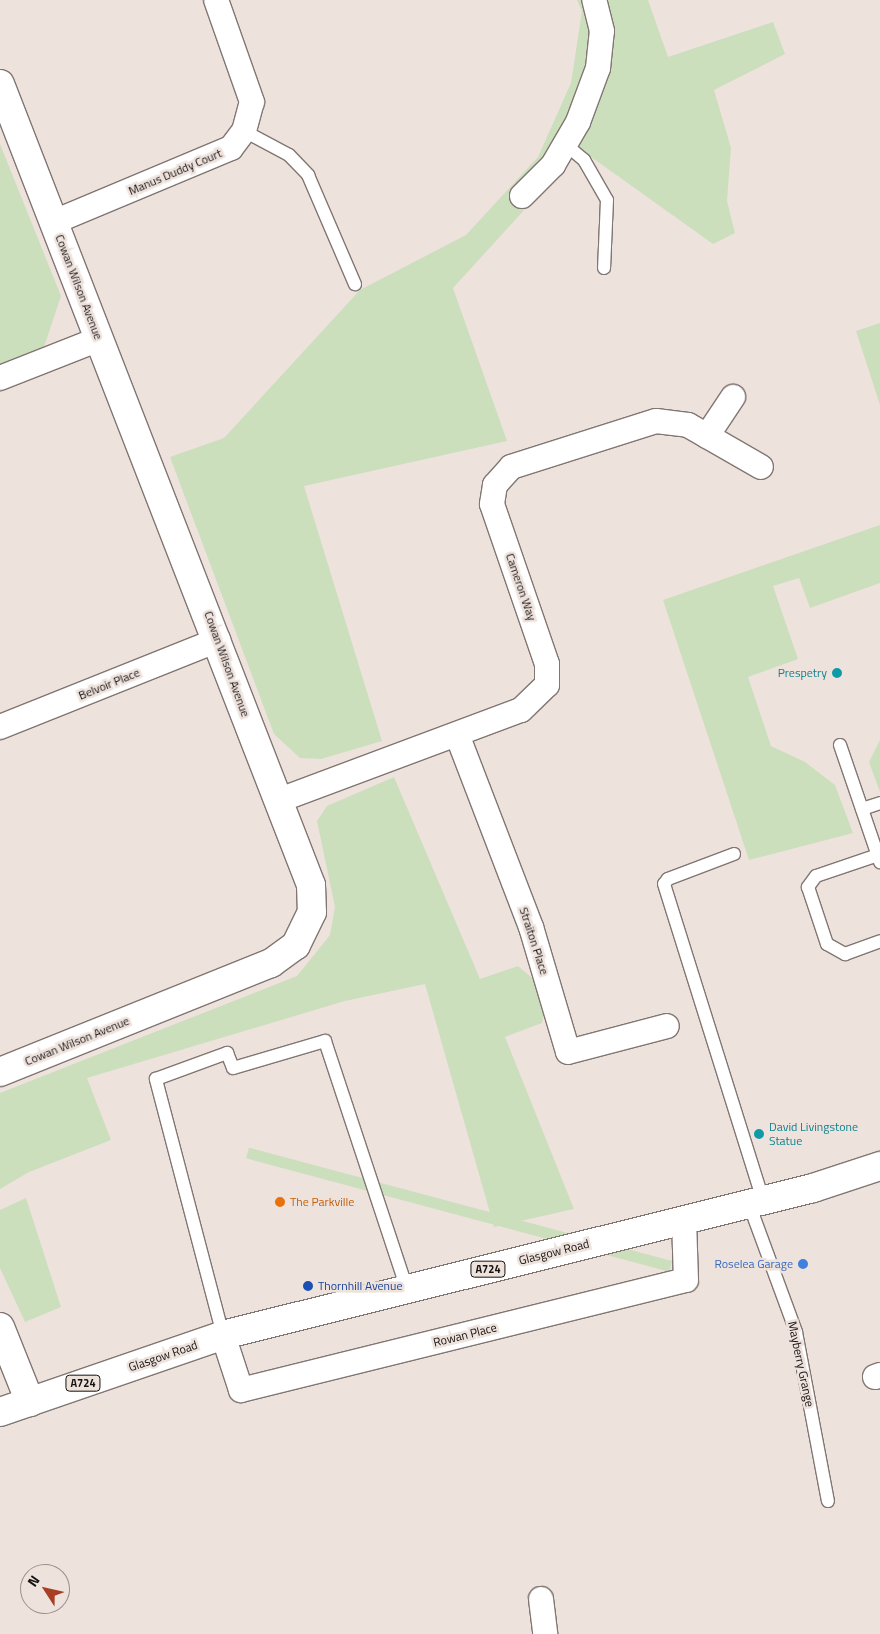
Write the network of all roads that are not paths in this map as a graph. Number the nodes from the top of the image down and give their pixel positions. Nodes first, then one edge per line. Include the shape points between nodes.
1 (216, 0) edge
2 (594, 0) edge
3 (0, 85) edge
4 (244, 131) junction
5 (565, 144) junction
6 (522, 196) dead end
7 (54, 222) junction
8 (604, 268) dead end
9 (355, 284) dead end
10 (99, 338) junction
11 (0, 378) edge
12 (733, 397) dead end
13 (707, 436) junction
14 (761, 467) dead end
15 (218, 640) junction
16 (0, 727) edge
17 (458, 737) junction
18 (840, 745) dead end
19 (277, 801) junction
20 (880, 803) edge
21 (862, 809) junction
22 (734, 854) dead end
23 (879, 858) edge
24 (880, 941) edge
25 (667, 1026) dead end
26 (0, 1072) edge
27 (880, 1166) edge
28 (756, 1202) junction
29 (684, 1220) junction
30 (407, 1289) junction
31 (0, 1328) edge
32 (223, 1335) junction
33 (30, 1402) junction
34 (0, 1412) edge
35 (828, 1501) dead end
36 (540, 1599) dead end
37 (545, 1634) edge

1 - 4 street, Manus Duddy Court via 252,102
2 - 5 street via 602,31 598,68
3 - 7 street, Cowan Wilson Avenue
4 - 7 street, Manus Duddy Court via 231,148
4 - 9 lane via 289,155 308,175
5 - 6 street via 553,165
5 - 8 lane via 584,160 607,200
7 - 10 street, Cowan Wilson Avenue
10 - 11 street
10 - 15 street, Cowan Wilson Avenue
12 - 13 street
13 - 14 street, Cameron Way
13 - 17 street, Cameron Way via 688,426 656,421 511,467 495,485 492,504 547,664 547,685 522,710
15 - 16 street, Belvoir Place
15 - 19 street, Cowan Wilson Avenue
17 - 19 street, Cameron Way
17 - 25 street, Straiton Place via 531,927 568,1052
18 - 21 lane
19 - 26 street, Cowan Wilson Avenue via 311,885 312,912 296,945 271,963
20 - 21 lane
21 - 23 lane
22 - 28 lane, Mayberry Grange via 668,879 664,884
23 - 24 lane via 816,876 808,887 827,944 845,954
27 - 28 street, Glasgow Road / A724
28 - 29 street, Glasgow Road / A724
28 - 35 lane, Mayberry Grange via 796,1332
29 - 30 street, Glasgow Road / A724
29 - 32 street, Rowan Place via 686,1280 241,1390
30 - 32 street, Glasgow Road / A724
30 - 32 lane via 325,1041 233,1068 227,1053 156,1079
31 - 33 street
32 - 33 street, Glasgow Road / A724
33 - 34 street, Glasgow Road / A724
36 - 37 street

